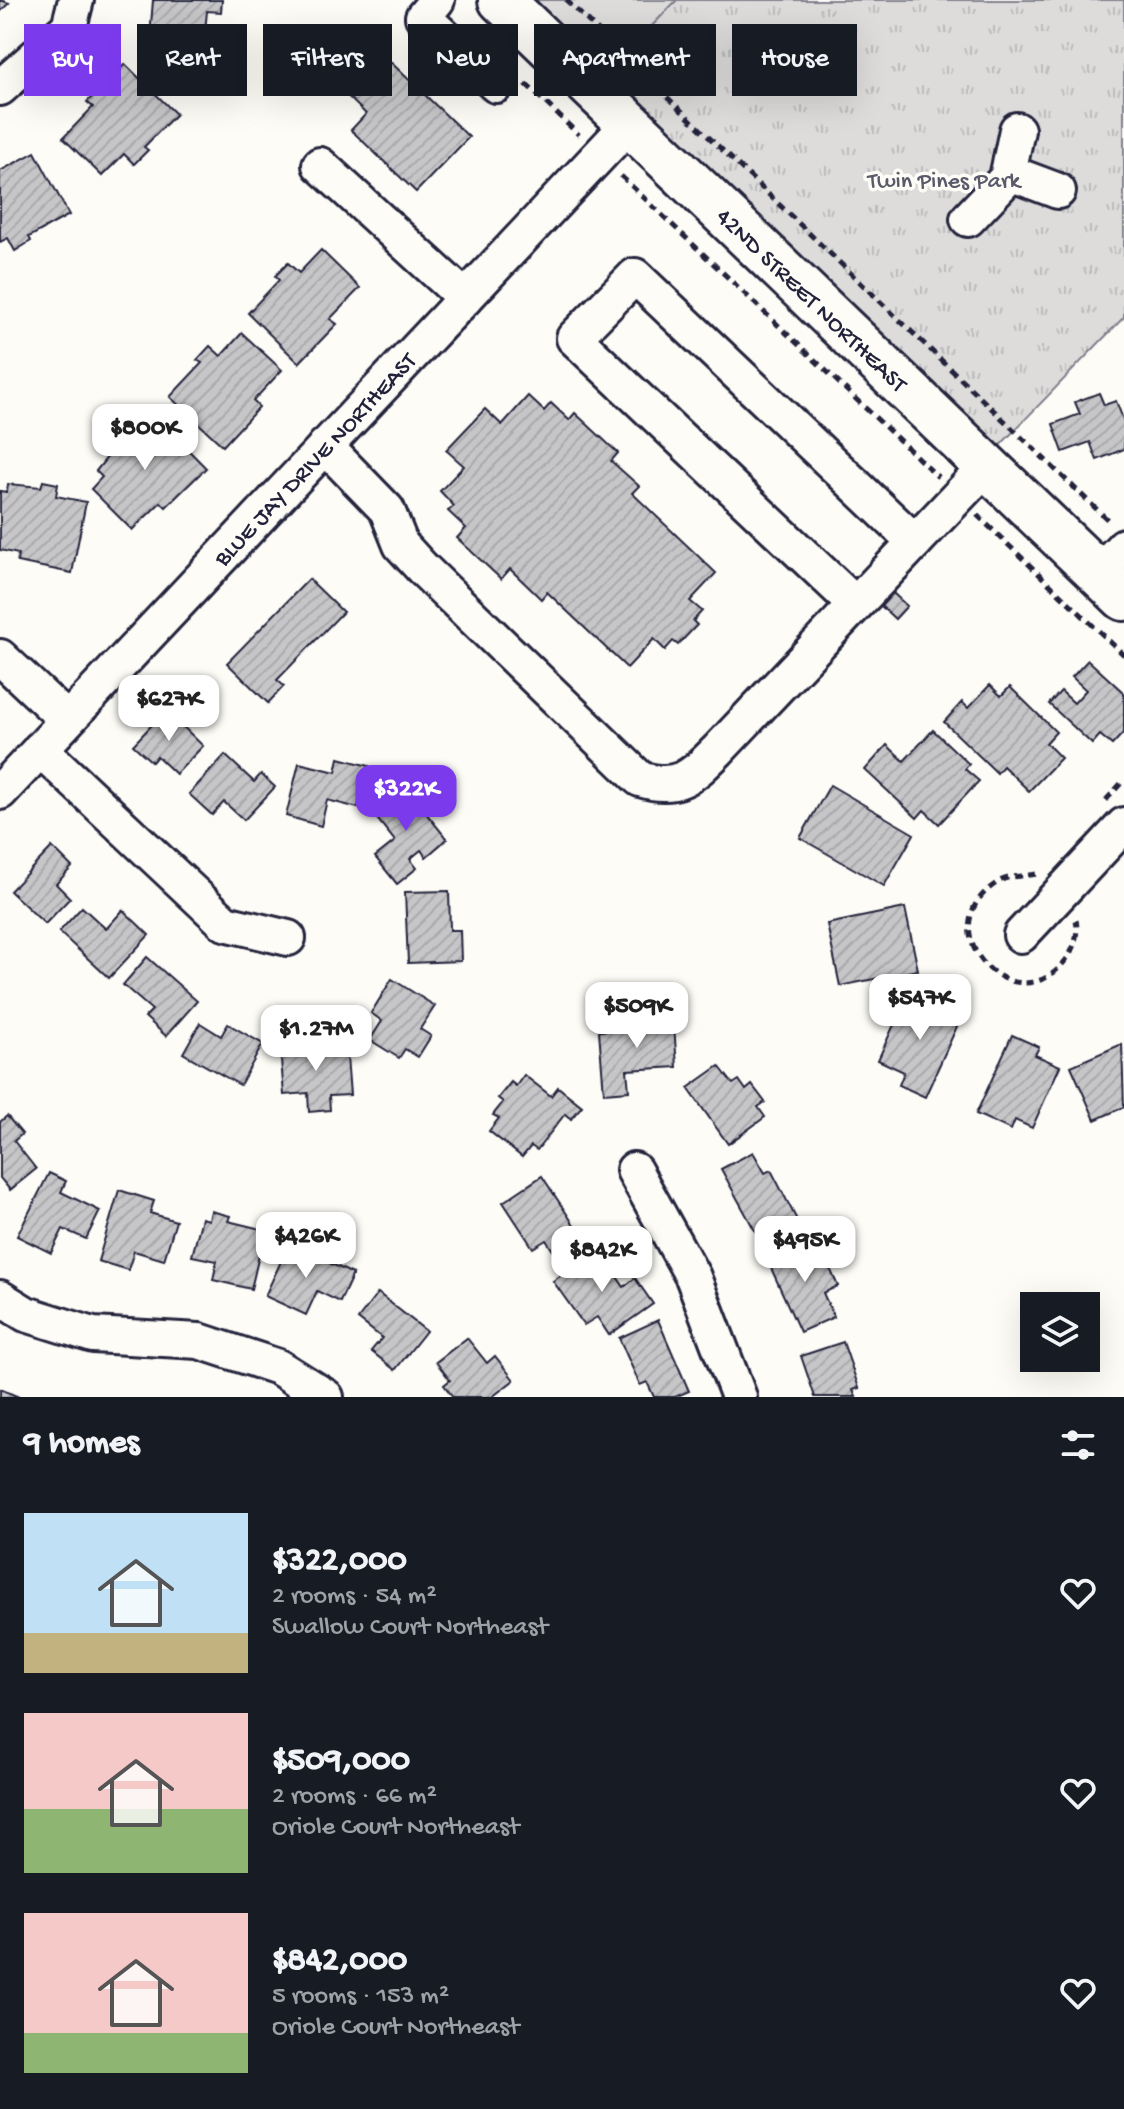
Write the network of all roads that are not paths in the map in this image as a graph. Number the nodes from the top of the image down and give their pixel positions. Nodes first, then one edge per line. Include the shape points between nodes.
1 (76, 0) edge
2 (437, 0) edge
3 (501, 0) edge
4 (432, 24) edge
5 (0, 88) edge
6 (629, 124) junction
7 (1017, 130) dead end
8 (320, 165) dead end
9 (1010, 173) junction
10 (1058, 191) dead end
11 (968, 219) dead end
12 (465, 298) junction
13 (325, 446) junction
14 (972, 482) junction
15 (915, 542) junction
16 (1116, 561) edge
17 (855, 604) junction
18 (0, 657) edge
19 (67, 720) junction
20 (40, 749) junction
21 (0, 792) edge
22 (1124, 825) edge
23 (1021, 935) dead end
24 (288, 938) dead end
25 (634, 1170) dead end
26 (0, 1298) edge
27 (326, 1397) edge
28 (739, 1397) edge

1 - 5 street via 69,27
2 - 4 street via 423,17
3 - 6 main road, 42ND STREET NORTHEAST
6 - 12 street, BLUE JAY DRIVE NORTHEAST
6 - 14 main road, 42ND STREET NORTHEAST
7 - 9 street
8 - 12 street
9 - 10 street
9 - 11 street
12 - 13 street, BLUE JAY DRIVE NORTHEAST
13 - 17 street via 387,510 401,545 423,569 640,779 662,786 679,782 709,760
13 - 19 street, BLUE JAY DRIVE NORTHEAST
14 - 15 street
14 - 16 main road, 42ND STREET NORTHEAST
15 - 17 street
15 - 17 street via 635,276 574,338
18 - 19 street
19 - 20 street, BLUE JAY DRIVE NORTHEAST
20 - 21 street, BLUE JAY DRIVE NORTHEAST
20 - 24 street via 225,923
22 - 23 street
25 - 28 street via 693,1277
26 - 27 street via 26,1314 93,1335 199,1341 278,1367

